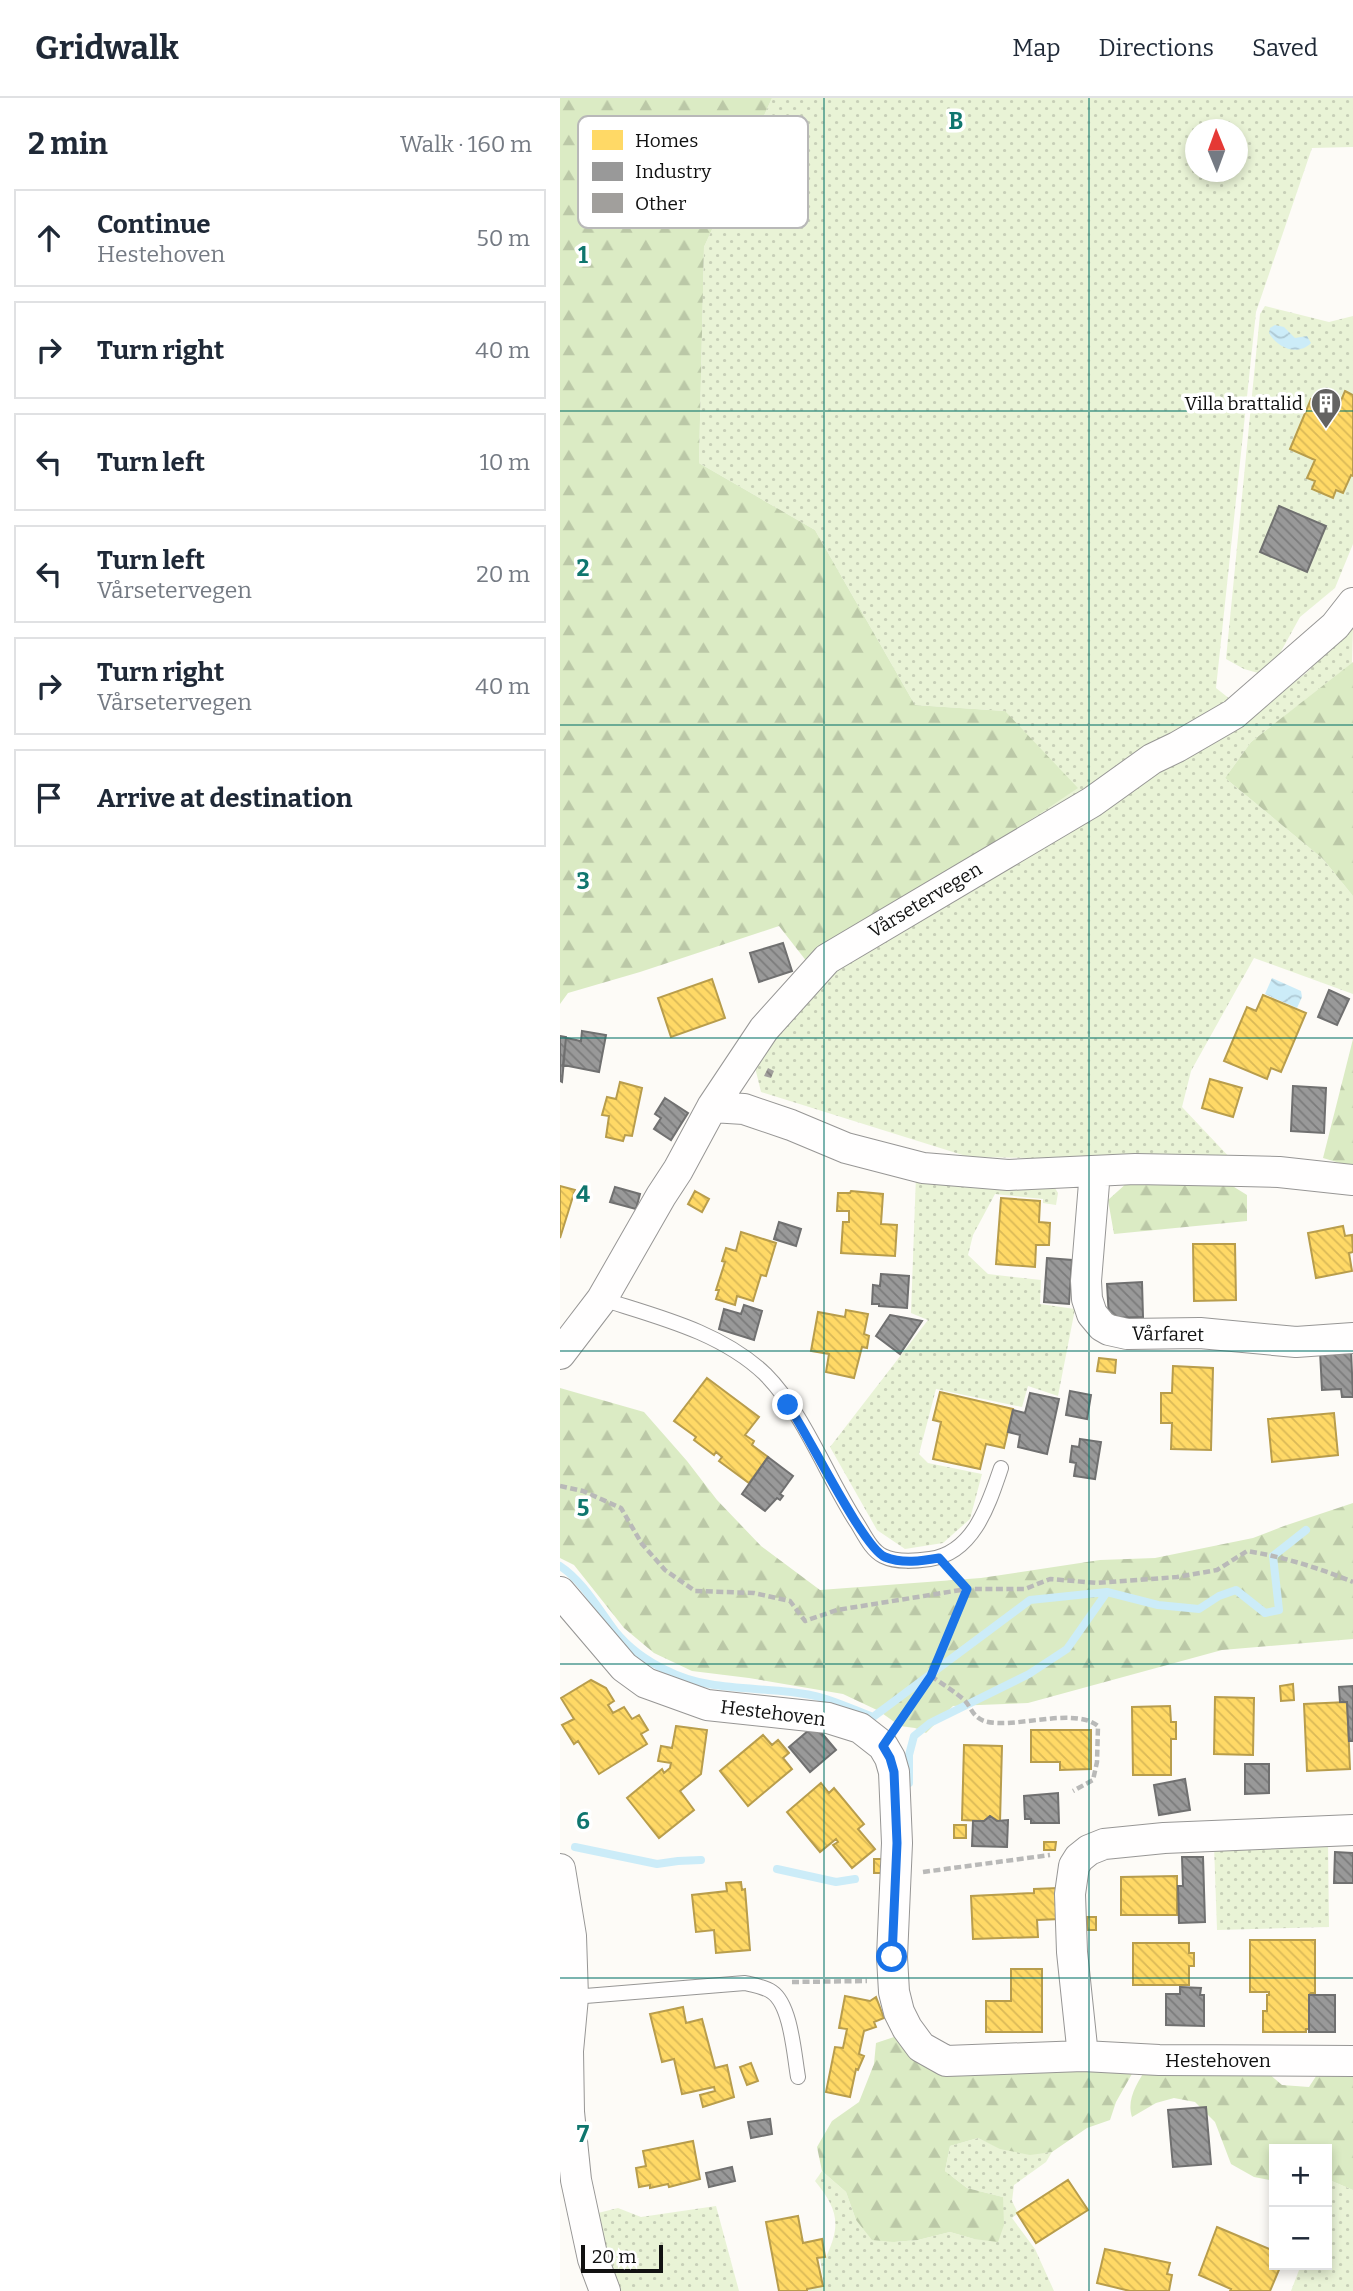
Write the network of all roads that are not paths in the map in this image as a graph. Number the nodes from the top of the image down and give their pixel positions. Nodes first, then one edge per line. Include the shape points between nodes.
1 (1353, 603) edge
2 (712, 1107) junction
3 (1095, 1171) junction
4 (1353, 1180) edge
5 (602, 1299) junction
6 (1353, 1338) edge
7 (560, 1354) edge
8 (1001, 1468) dead end
9 (560, 1592) edge
10 (1353, 1830) edge
11 (560, 1870) edge
12 (573, 1997) junction
13 (1083, 2056) junction
14 (1353, 2060) edge
15 (798, 2077) dead end
16 (605, 2291) edge

1 - 2 street, Vårsetervegen via 1335,626 1234,714 1152,759 1092,802 827,959 764,1030
2 - 3 street via 744,1109 846,1149 923,1168 1008,1175
2 - 5 street, Vårsetervegen
3 - 4 street via 1279,1172
3 - 6 street, Vårfaret via 1086,1290 1092,1314 1102,1326 1126,1334 1200,1333 1296,1342
5 - 7 street, Vårsetervegen
5 - 8 lane via 711,1337 765,1374 804,1428 849,1511 883,1556 915,1561 952,1551 978,1525
9 - 13 street, Hestehoven via 624,1667 646,1683 707,1705 828,1718 860,1728 883,1746 894,1772 894,1993 899,2012 921,2047 946,2061
10 - 13 street via 1104,1844 1079,1858 1070,1894
11 - 12 street via 571,1936
12 - 15 lane via 745,1983 769,1990 786,2011
12 - 16 street via 569,2112 576,2180 593,2259
13 - 14 street, Hestehoven

